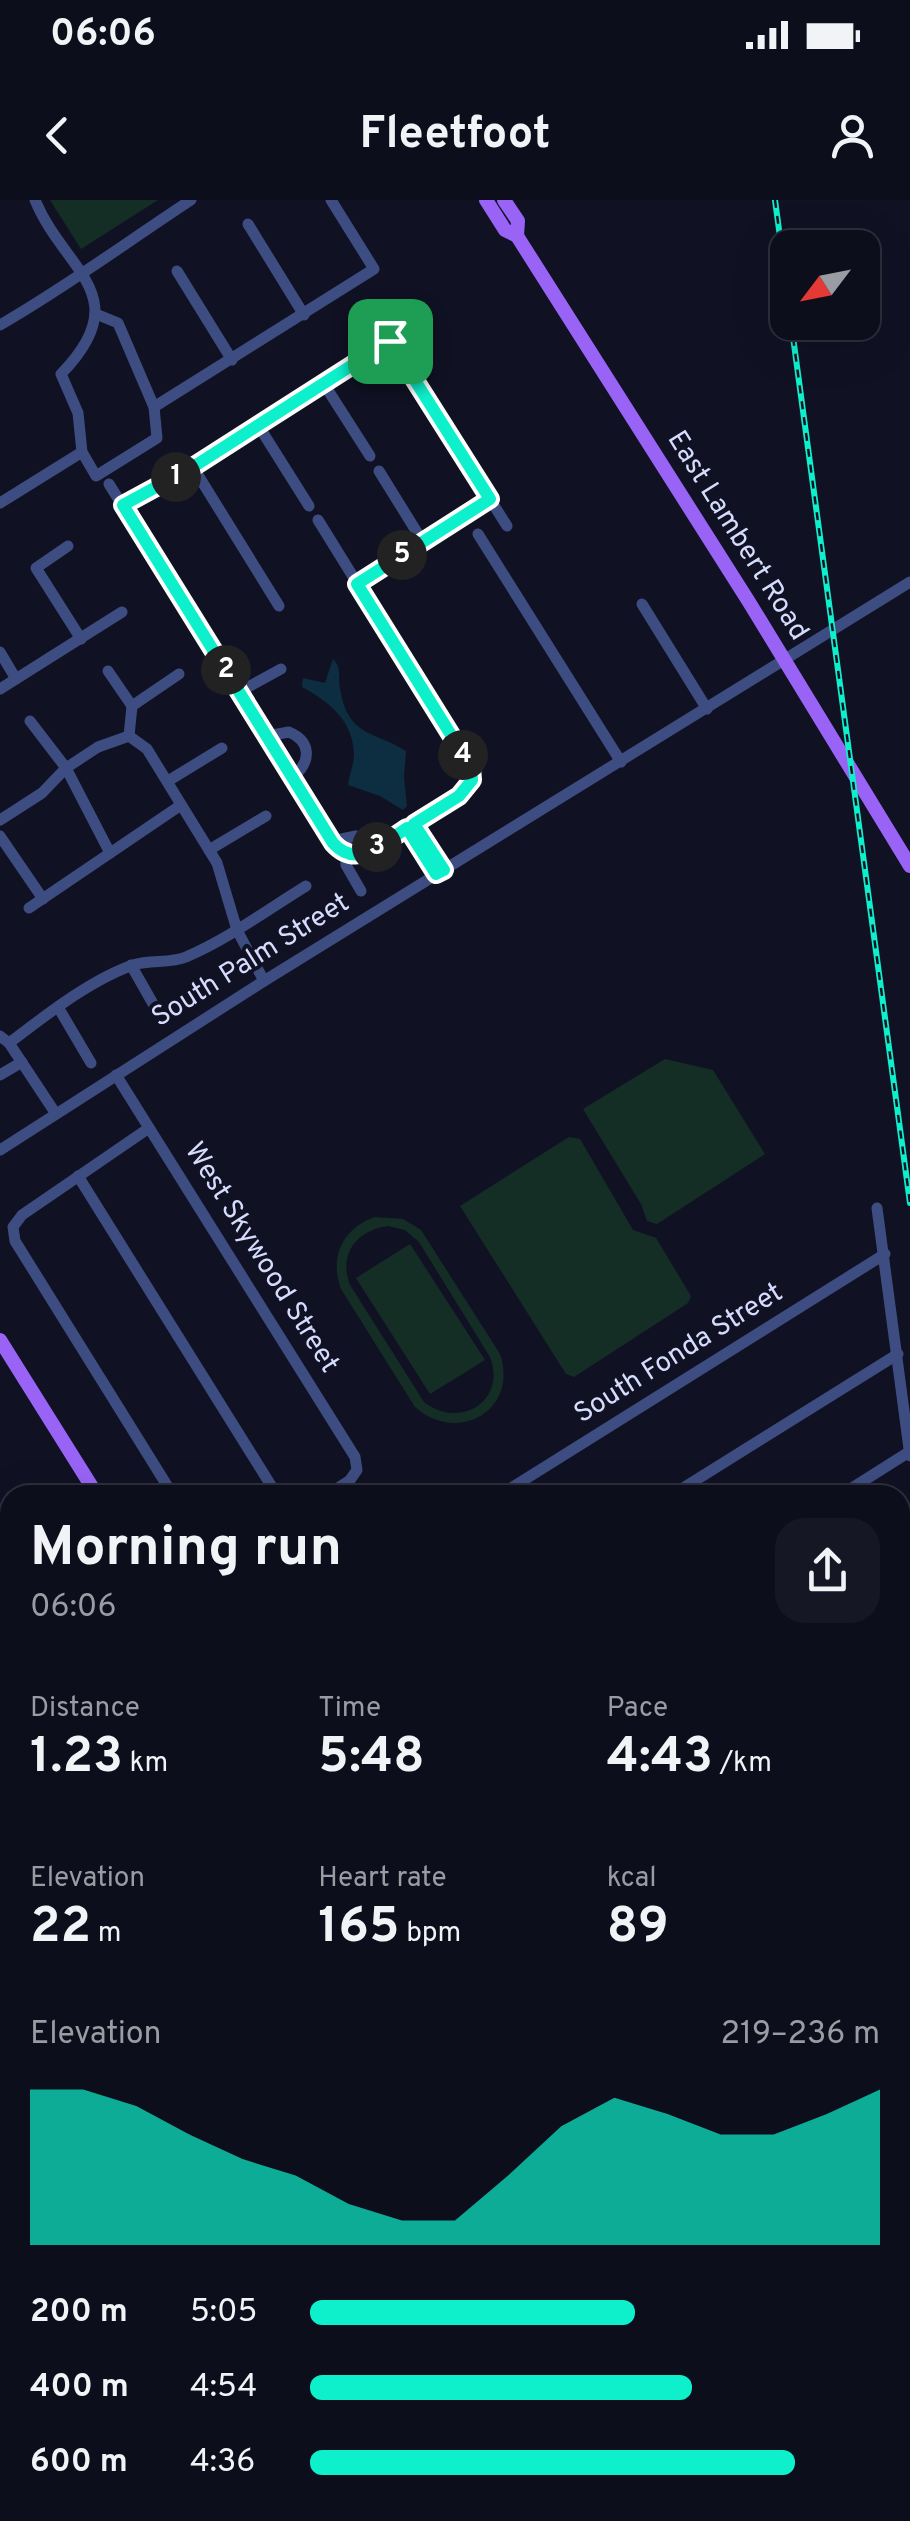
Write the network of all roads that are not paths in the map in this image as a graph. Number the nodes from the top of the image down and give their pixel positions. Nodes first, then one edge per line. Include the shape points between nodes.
1 (35, 200) edge
2 (191, 200) edge
3 (332, 200) edge
4 (486, 200) edge
5 (504, 200) edge
6 (248, 224) dead end
7 (513, 229) junction
8 (83, 271) junction
9 (177, 271) dead end
10 (96, 314) junction
11 (304, 314) junction
12 (375, 317) dead end
13 (0, 325) edge
14 (390, 341) junction
15 (232, 360) junction
16 (324, 384) junction
17 (154, 407) junction
18 (258, 425) junction
19 (82, 452) junction
20 (370, 456) dead end
21 (193, 467) junction
22 (379, 471) dead end
23 (109, 484) dead end
24 (0, 486) edge
25 (490, 499) junction
26 (3, 501) edge
27 (123, 505) junction
28 (309, 506) dead end
29 (318, 520) dead end
30 (507, 526) dead end
31 (478, 534) dead end
32 (424, 542) junction
33 (68, 546) dead end
34 (910, 582) edge
35 (357, 584) junction
36 (642, 604) dead end
37 (279, 606) dead end
38 (122, 612) dead end
39 (81, 639) junction
40 (0, 652) edge
41 (785, 660) junction
42 (281, 669) dead end
43 (108, 671) dead end
44 (179, 674) dead end
45 (16, 679) junction
46 (0, 689) edge
47 (239, 692) junction
48 (132, 706) junction
49 (707, 709) junction
50 (30, 721) dead end
51 (129, 736) junction
52 (267, 736) junction
53 (222, 748) dead end
54 (622, 762) junction
55 (66, 768) junction
56 (295, 780) junction
57 (168, 782) junction
58 (181, 805) junction
59 (266, 816) dead end
60 (0, 820) edge
61 (411, 826) junction
62 (0, 836) edge
63 (332, 841) junction
64 (366, 841) dead end
65 (209, 850) junction
66 (110, 853) junction
67 (346, 855) junction
68 (910, 866) edge
69 (440, 872) junction
70 (306, 886) dead end
71 (361, 892) dead end
72 (43, 899) junction
73 (29, 908) dead end
74 (237, 930) junction
75 (131, 966) junction
76 (264, 981) junction
77 (58, 1007) junction
78 (160, 1016) dead end
79 (4, 1040) edge
80 (22, 1062) junction
81 (91, 1062) dead end
82 (0, 1074) edge
83 (116, 1075) junction
84 (56, 1114) junction
85 (149, 1128) junction
86 (0, 1150) edge
87 (78, 1176) junction
88 (877, 1208) dead end
89 (885, 1254) junction
90 (0, 1340) edge
91 (898, 1354) junction
92 (910, 1454) edge
93 (91, 1485) edge
94 (167, 1485) edge
95 (271, 1485) edge
96 (342, 1485) edge
97 (516, 1485) edge
98 (688, 1485) edge
99 (858, 1485) edge

1 - 8 street
2 - 8 street
3 - 11 street via 374,269
4 - 7 main road
5 - 7 main road
6 - 11 street
7 - 41 main road, East Lambert Road
8 - 10 street
8 - 13 street
9 - 15 street
10 - 17 street via 118,322
10 - 19 street via 92,335 62,374 78,413
11 - 15 street
12 - 14 street
14 - 16 street
14 - 25 street
15 - 17 street
16 - 18 street
16 - 20 street
17 - 19 street via 156,438 96,476
18 - 21 street
18 - 28 street
19 - 26 street
21 - 27 street
21 - 37 street
22 - 32 street
23 - 27 street
24 - 26 street
25 - 30 street
25 - 32 street
27 - 47 street
29 - 35 street
31 - 54 street
32 - 35 street
33 - 39 street via 36,568
34 - 41 street, South Palm Street
35 - 61 street via 471,767 472,780 459,796
36 - 49 street
38 - 39 street
39 - 45 street
40 - 45 street
41 - 49 street, South Palm Street
41 - 68 main road, East Lambert Road
42 - 47 street
43 - 48 street
44 - 48 street
45 - 46 street
47 - 52 street
48 - 51 street
49 - 54 street, South Palm Street
50 - 55 street
51 - 55 street
51 - 57 street via 147,748
52 - 56 street
52 - 56 street via 289,732 305,743 306,763
53 - 57 street
54 - 69 street, South Palm Street
55 - 60 street
55 - 66 street
56 - 63 street
57 - 58 street
58 - 65 street
58 - 66 street
59 - 65 street
61 - 67 street via 363,856
61 - 69 street
62 - 72 street
63 - 64 street
63 - 67 street
65 - 74 street
66 - 72 street
67 - 71 street
69 - 76 street, South Palm Street
70 - 74 street
72 - 73 street
74 - 75 street via 182,960
74 - 76 street
75 - 77 street
75 - 78 street
76 - 83 street, South Palm Street
77 - 79 street
77 - 81 street
79 - 80 street
80 - 82 street
80 - 84 street
83 - 84 street, South Palm Street
83 - 85 street, West Skywood Street
84 - 86 street, South Palm Street
85 - 87 street
85 - 96 street, West Skywood Street via 355,1456 357,1470
87 - 94 street via 22,1215 12,1227 15,1242
87 - 95 street
88 - 89 street
89 - 91 street
89 - 97 street, South Fonda Street
90 - 93 main road
91 - 92 street
91 - 98 street
92 - 99 street

